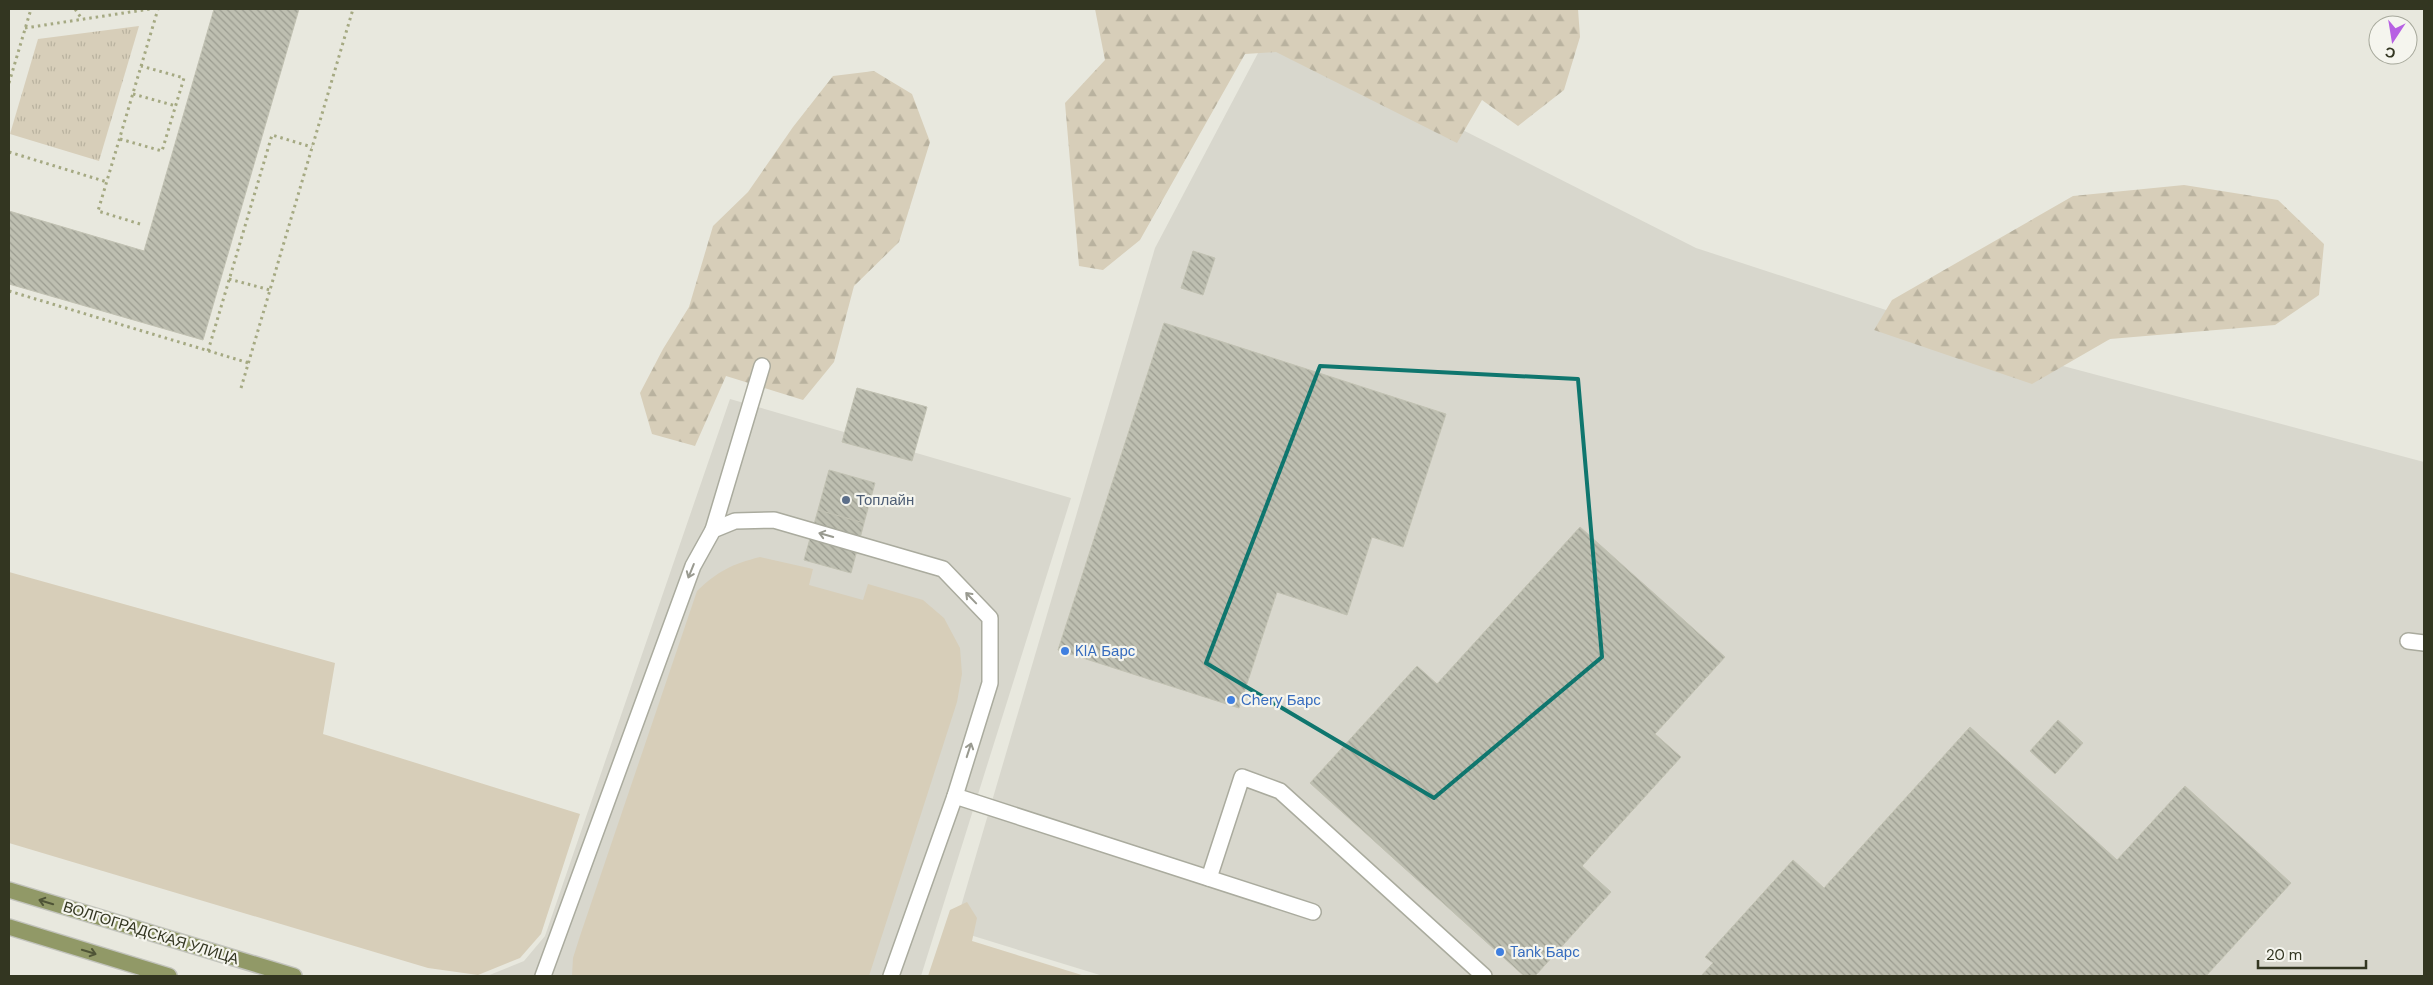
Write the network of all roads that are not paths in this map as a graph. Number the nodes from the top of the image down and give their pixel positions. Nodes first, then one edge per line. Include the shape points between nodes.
1 (762, 366) dead end
2 (713, 530) junction
3 (2408, 641) dead end
4 (2424, 643) edge
5 (954, 796) junction
6 (1209, 878) junction
7 (9, 890) edge
8 (1313, 912) dead end
9 (9, 927) edge
10 (169, 976) edge
11 (294, 976) edge
12 (543, 976) edge
13 (891, 976) edge
14 (1484, 976) edge

1 - 2 lane
5 -> 2 lane via 990,684 990,618 943,569 774,520 735,521
2 -> 12 lane via 693,566
3 - 4 lane
5 - 6 lane
5 - 13 lane
6 - 8 lane
6 - 14 lane via 1242,777 1280,791
11 -> 7 main road, ВОЛГОГРАДСКАЯ УЛИЦА
9 -> 10 main road

